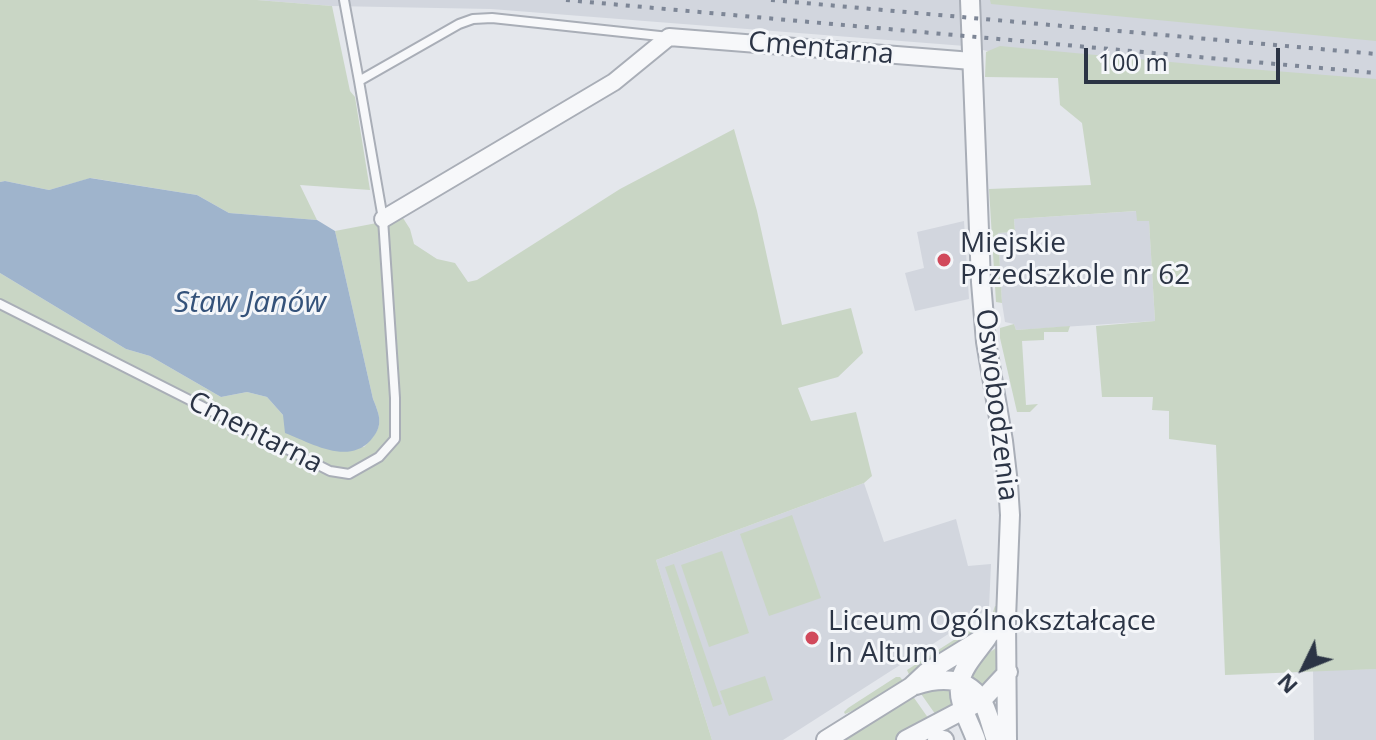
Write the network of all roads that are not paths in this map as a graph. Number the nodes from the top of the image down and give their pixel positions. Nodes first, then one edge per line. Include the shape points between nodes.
1 (344, 0) edge
2 (970, 0) edge
3 (669, 37) junction
4 (972, 61) junction
5 (359, 81) junction
6 (383, 219) junction
7 (0, 304) edge
8 (1006, 619) junction
9 (991, 633) junction
10 (1008, 672) junction
11 (960, 683) junction
12 (913, 686) junction
13 (982, 700) junction
14 (965, 710) junction
15 (826, 740) edge
16 (906, 740) edge
17 (937, 740) edge
18 (944, 740) edge
19 (976, 740) edge
20 (996, 740) edge
21 (1007, 740) edge

1 - 5 lane, Cmentarna
2 - 4 street, Oswobodzenia
3 - 4 street, Cmentarna
3 - 5 lane, Cmentarna via 473,19
3 - 6 street via 614,82
4 - 8 street, Oswobodzenia via 986,342 1010,515
5 - 6 lane, Cmentarna
6 - 7 lane, Cmentarna via 395,439 379,457 349,474 330,471
8 - 9 street
8 - 10 street, Oswobodzenia
9 - 11 street
9 - 12 street
10 - 13 street
10 - 21 street, Oswobodzenia
11 - 12 street via 933,680
11 - 13 street
11 - 14 street
12 - 15 street
13 - 14 street
13 - 20 street
14 - 16 street
14 - 19 street
17 - 18 street

